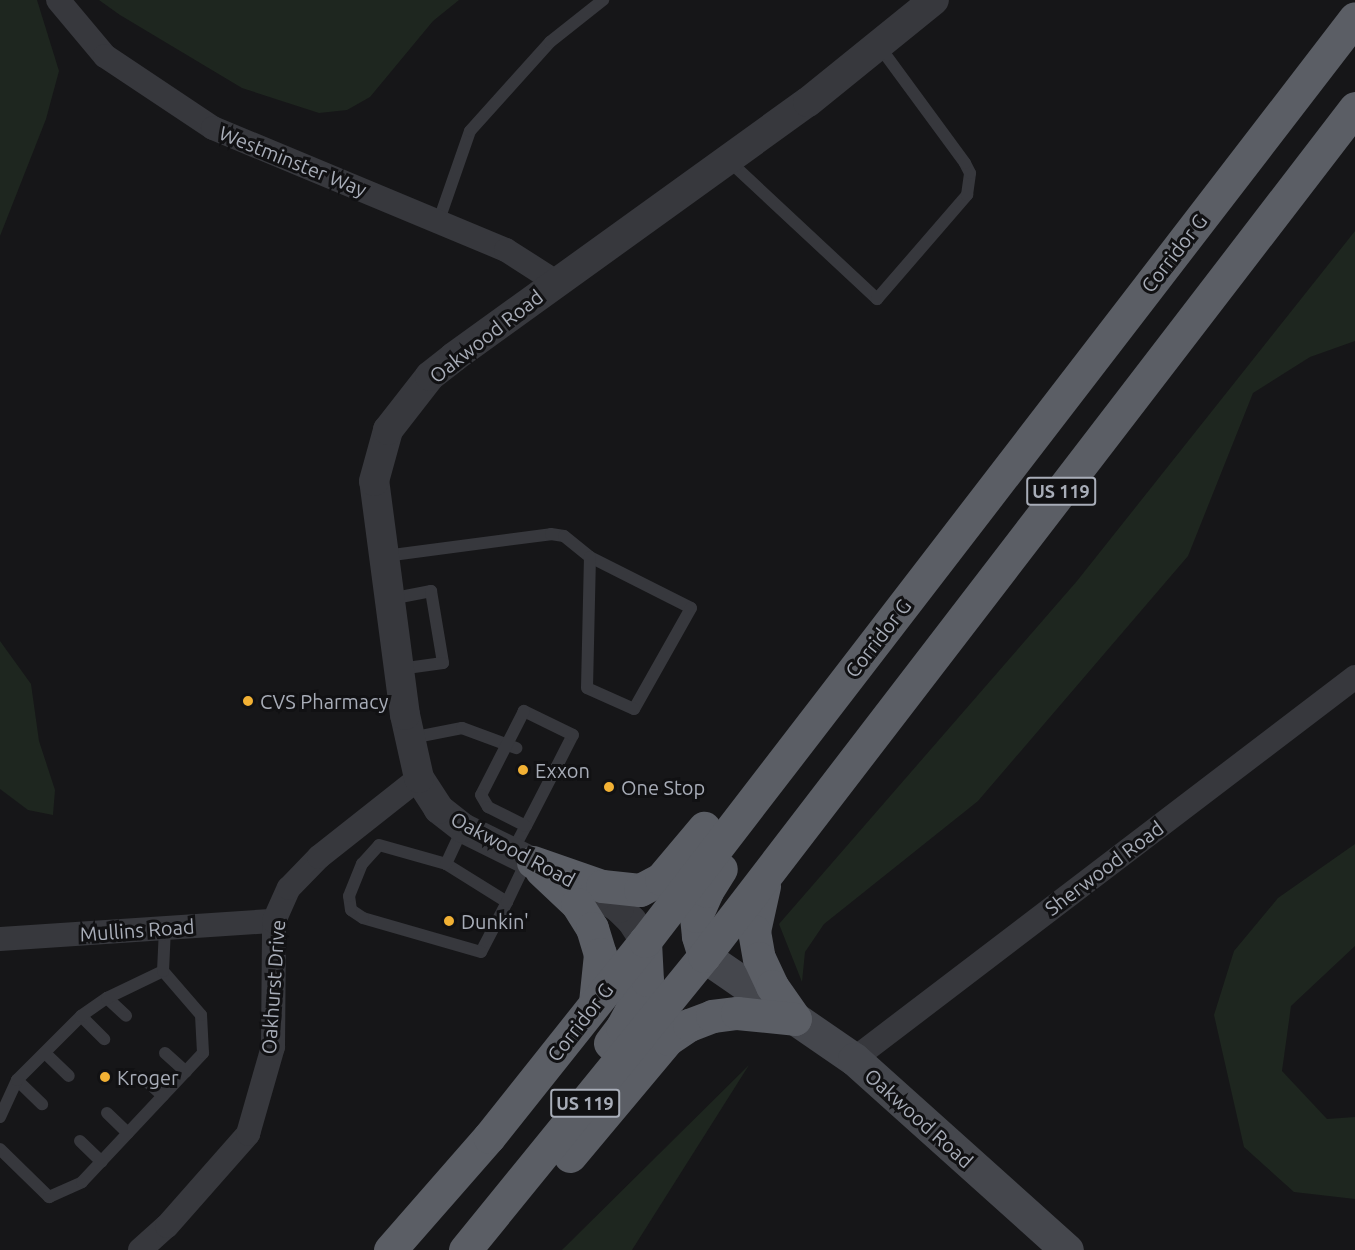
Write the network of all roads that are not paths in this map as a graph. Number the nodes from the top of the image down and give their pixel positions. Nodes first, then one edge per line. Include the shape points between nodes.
1 (58, 0) edge
2 (603, 0) edge
3 (934, 0) edge
4 (1355, 18) edge
5 (879, 46) junction
6 (1355, 108) edge
7 (728, 160) junction
8 (439, 220) junction
9 (556, 282) junction
10 (384, 556) junction
11 (590, 557) junction
12 (389, 599) junction
13 (399, 669) junction
14 (1355, 677) edge
15 (838, 690) junction
16 (410, 738) junction
17 (512, 746) junction
18 (419, 778) junction
19 (526, 826) junction
20 (463, 828) junction
21 (524, 858) junction
22 (446, 864) junction
23 (767, 874) junction
24 (507, 902) junction
25 (274, 921) junction
26 (165, 928) junction
27 (0, 939) edge
28 (645, 941) junction
29 (704, 956) junction
30 (163, 971) junction
31 (107, 998) junction
32 (595, 1002) junction
33 (81, 1016) junction
34 (126, 1016) dead end
35 (795, 1019) junction
36 (104, 1039) dead end
37 (45, 1053) junction
38 (165, 1053) dead end
39 (854, 1059) junction
40 (186, 1072) junction
41 (69, 1076) dead end
42 (142, 1077) dead end
43 (17, 1080) junction
44 (163, 1096) junction
45 (42, 1104) dead end
46 (107, 1113) dead end
47 (0, 1116) edge
48 (128, 1133) junction
49 (81, 1141) dead end
50 (0, 1149) edge
51 (102, 1162) junction
52 (140, 1250) edge
53 (390, 1250) edge
54 (464, 1250) edge
55 (472, 1250) edge
56 (1067, 1250) edge

1 - 8 street, Westminster Way via 105,56 213,128
2 - 8 lane via 550,42 470,131
3 - 5 street, Oakwood Road
4 - 15 highway, Corridor G / US 119
5 - 7 street, Oakwood Road
5 - 7 lane via 970,173 967,195 877,299
6 - 23 highway, US 119
7 - 9 street, Oakwood Road
8 - 9 street, Westminster Way via 506,250
9 - 10 street, Oakwood Road via 430,376 388,429 374,481
10 - 11 lane via 551,534 564,536
10 - 12 street, Oakwood Road
11 - 11 lane via 691,608 634,709 586,688
12 - 13 street, Oakwood Road
12 - 13 lane via 431,591 442,663
13 - 16 street, Oakwood Road
14 - 39 street, Sherwood Road
15 - 21 highway via 809,695 661,879 640,890 602,886
15 - 28 highway, Corridor G / US 119
15 - 29 highway via 833,721 821,740 707,891 696,916
16 - 17 lane via 462,728
16 - 18 street, Oakwood Road
17 - 19 lane via 481,795 488,807
17 - 19 lane via 524,711 573,735 535,794
18 - 20 street, Oakwood Road via 439,809
18 - 25 street, Oakhurst Drive via 319,857 289,888
19 - 21 lane
20 - 21 street, Oakwood Road
20 - 22 lane
21 - 24 lane
21 - 28 street, Oakwood Road via 619,908
21 - 32 highway via 576,904 592,928 600,954
22 - 24 lane
22 - 24 lane via 379,845 362,864 349,896 351,910 363,918 481,952
23 - 29 highway, US 119
23 - 35 highway via 754,931 759,958 772,986
25 - 26 street, Mullins Road
25 - 52 street, Oakhurst Drive via 273,1047 248,1134 167,1226
26 - 27 street, Mullins Road
26 - 30 lane
28 - 32 highway, Corridor G / US 119
28 - 54 highway via 647,980 622,1027 476,1217
29 - 35 main road, Oakwood Road
29 - 54 highway, US 119
30 - 31 lane
30 - 40 lane via 201,1015 203,1053
31 - 33 lane
31 - 34 lane
32 - 53 highway, Corridor G / US 119 via 489,1137
33 - 36 lane
33 - 37 lane
35 - 39 main road, Oakwood Road
35 - 55 highway via 737,1013 712,1016 689,1024 668,1039 504,1232
37 - 41 lane
37 - 43 lane
38 - 40 lane
39 - 56 main road, Oakwood Road
40 - 44 lane
42 - 44 lane
43 - 45 lane
43 - 47 lane
44 - 48 lane
46 - 48 lane
48 - 51 lane
49 - 51 lane
50 - 51 lane via 49,1197 82,1182

